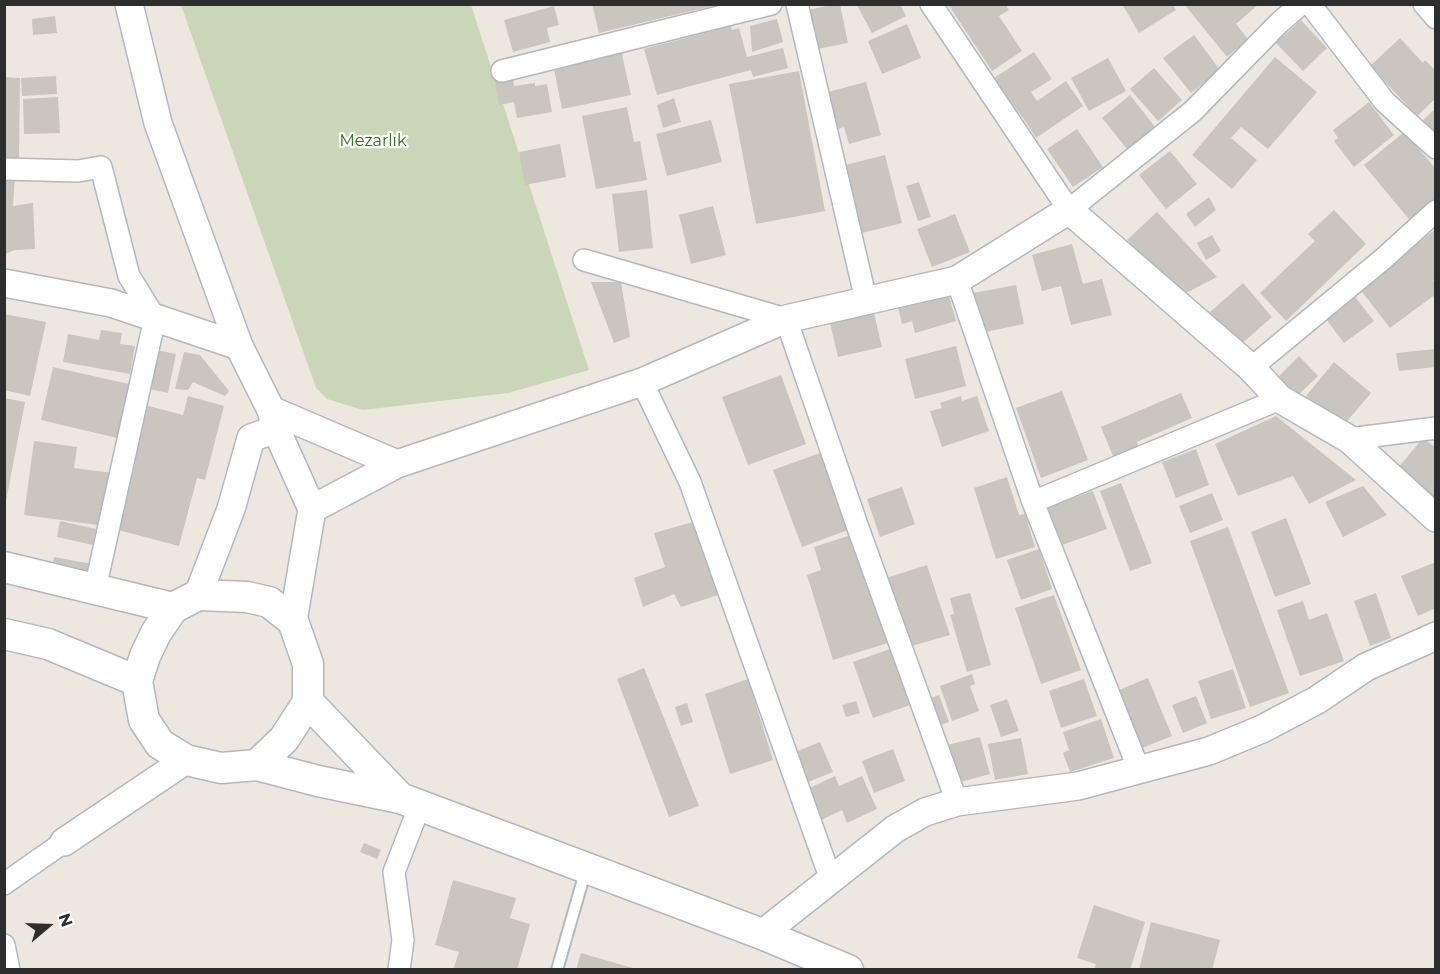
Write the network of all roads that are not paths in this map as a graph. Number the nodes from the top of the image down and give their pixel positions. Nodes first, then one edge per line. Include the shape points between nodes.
1 (129, 4) edge
2 (771, 4) edge
3 (797, 4) edge
4 (931, 4) edge
5 (1301, 4) edge
6 (1310, 4) edge
7 (1424, 4) edge
8 (1436, 18) edge
9 (502, 71) dead end
10 (1436, 148) edge
11 (4, 169) edge
12 (1069, 210) junction
13 (1436, 211) edge
14 (584, 260) dead end
15 (957, 280) junction
16 (4, 283) edge
17 (866, 300) junction
18 (155, 318) junction
19 (786, 319) junction
20 (239, 346) junction
21 (1251, 368) junction
22 (642, 382) junction
23 (1280, 399) junction
24 (274, 419) junction
25 (1436, 428) edge
26 (1349, 439) junction
27 (397, 464) junction
28 (1033, 502) junction
29 (312, 508) junction
30 (1436, 518) edge
31 (4, 567) edge
32 (95, 589) junction
33 (185, 601) junction
34 (293, 621) junction
35 (4, 634) edge
36 (1436, 636) edge
37 (137, 681) junction
38 (308, 702) junction
39 (186, 760) junction
40 (257, 765) junction
41 (1139, 770) junction
42 (410, 802) junction
43 (957, 802) junction
44 (64, 842) joint
45 (586, 869) junction
46 (831, 880) junction
47 (4, 884) edge
48 (762, 934) junction
49 (4, 945) edge
50 (9, 969) edge
51 (399, 969) edge
52 (557, 969) edge
53 (848, 969) edge

1 - 20 street via 158,123
2 - 9 street
3 - 17 street
4 - 12 street
5 - 12 street via 1193,111
6 - 10 street via 1385,102
7 - 8 street
11 - 18 street via 78,171 101,167 129,276
12 - 15 street
12 - 21 street
13 - 21 street
14 - 19 street
15 - 17 street
15 - 28 street
16 - 18 street via 111,303
17 - 19 street
18 - 20 street
18 - 32 street
19 - 22 street
19 - 43 street
20 - 24 street
21 - 23 street
22 - 27 street
22 - 46 street via 690,482
23 - 26 street
23 - 28 street
24 - 27 street
24 - 29 street
24 - 33 street via 251,438 231,509
25 - 26 street
26 - 30 street
27 - 29 street
28 - 41 street
29 - 34 street
31 - 32 main road
32 - 33 main road
33 - 34 main road via 247,597 269,602
33 - 37 main road via 156,633
34 - 38 main road via 308,664
35 - 37 main road via 48,644
36 - 41 street via 1366,667 1317,700 1262,729 1209,751
37 - 39 main road via 144,720 160,744
38 - 40 main road via 284,739
38 - 42 main road
39 - 40 main road via 221,768
39 - 44 street
40 - 42 main road
41 - 43 street via 1078,786
42 - 45 main road
42 - 51 street via 394,872 403,940
43 - 46 street via 925,812 895,829
44 - 47 street
45 - 48 main road
45 - 52 lane
46 - 48 street
48 - 53 main road
49 - 50 street

